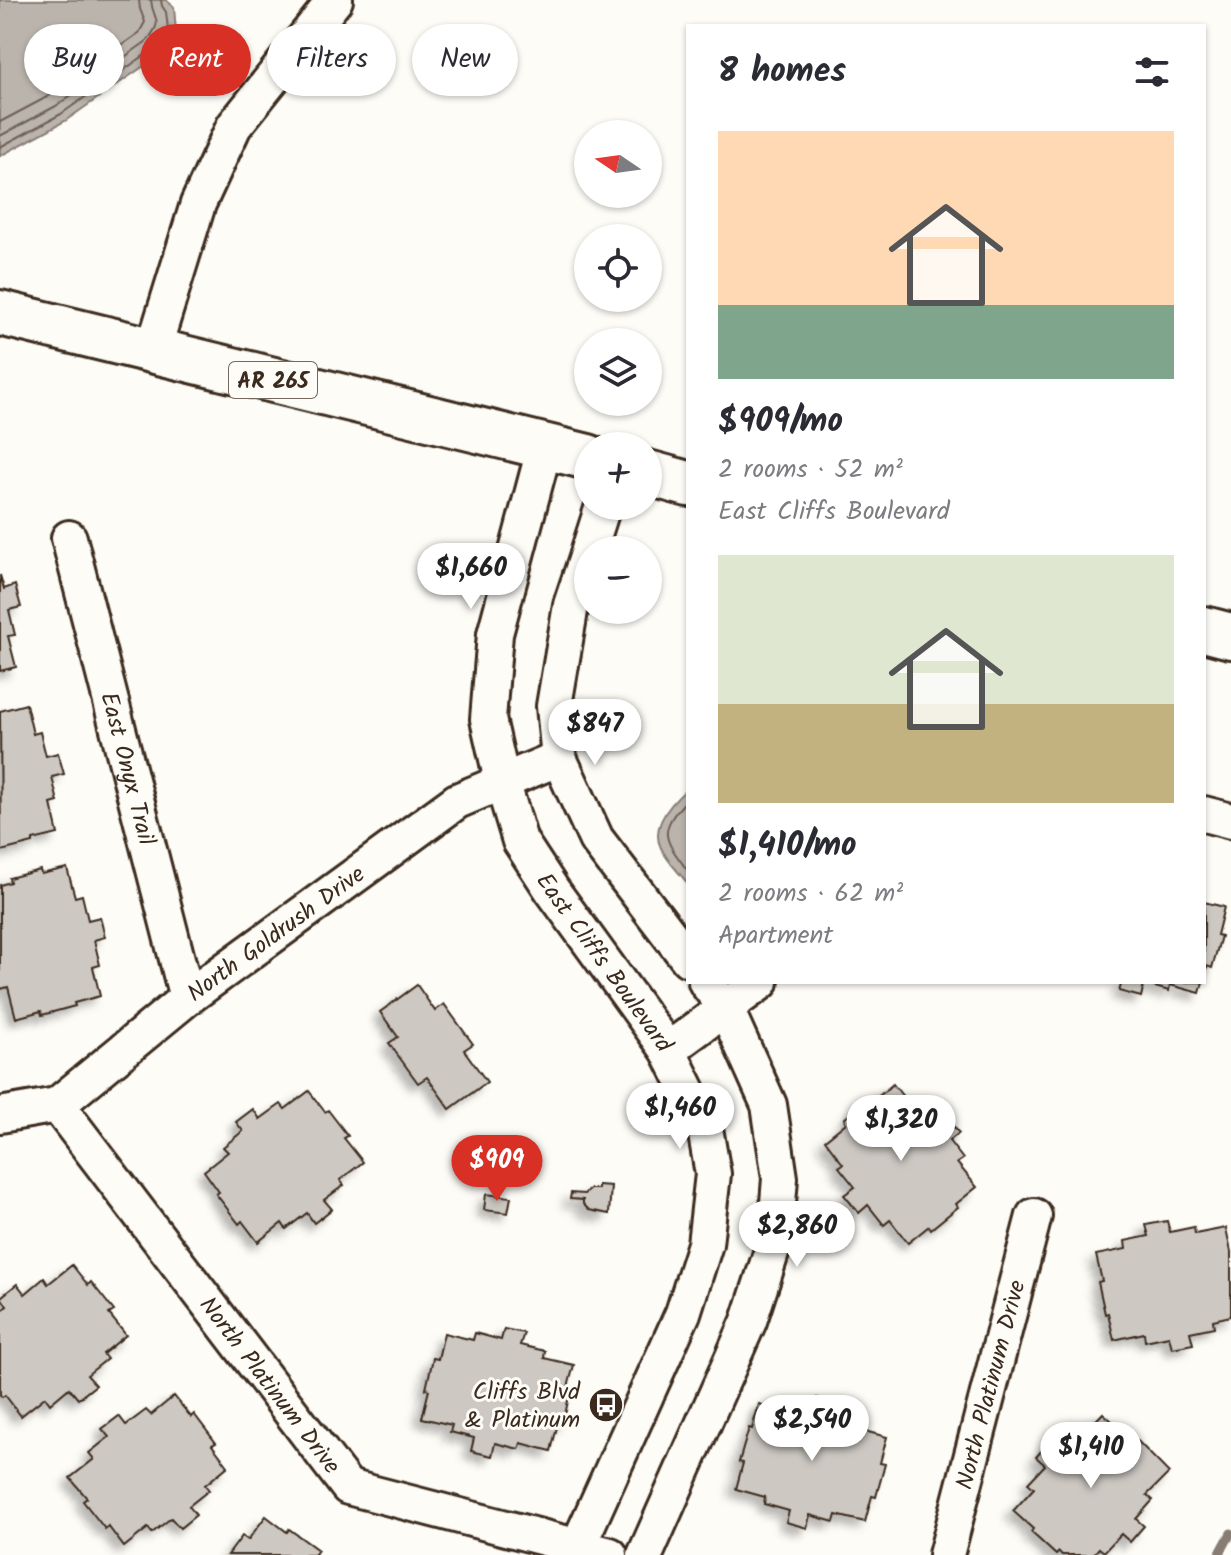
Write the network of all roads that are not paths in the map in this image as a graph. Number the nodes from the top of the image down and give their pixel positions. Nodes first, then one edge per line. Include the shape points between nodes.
1 (335, 0) edge
2 (0, 313) edge
3 (153, 350) junction
4 (545, 446) junction
5 (574, 453) edge
6 (662, 477) edge
7 (686, 483) edge
8 (69, 538) dead end
9 (574, 596) edge
10 (1206, 630) edge
11 (1231, 636) edge
12 (559, 758) junction
13 (502, 781) junction
14 (1206, 815) edge
15 (1231, 821) edge
16 (686, 956) edge
17 (754, 984) edge
18 (716, 995) edge
19 (187, 998) junction
20 (668, 1050) junction
21 (57, 1105) junction
22 (0, 1115) edge
23 (1034, 1216) dead end
24 (587, 1552) edge
25 (645, 1555) edge
26 (946, 1555) edge

1 - 3 street via 234,126 198,204
2 - 3 main road, AR 265
3 - 4 main road, AR 265
4 - 5 main road, AR 265
4 - 13 street, East Cliffs Boulevard via 495,634 488,719
6 - 7 main road
8 - 19 street, East Onyx Trail
9 - 12 street via 554,706
10 - 11 main road
12 - 13 street, North Goldrush Drive
12 - 16 street via 596,839
13 - 19 street, North Goldrush Drive via 457,801
13 - 20 street, East Cliffs Boulevard via 520,841
14 - 15 street
17 - 18 street
18 - 20 street
18 - 25 street via 769,1105 780,1178 775,1241 749,1321
19 - 21 street, North Goldrush Drive
20 - 24 street, East Cliffs Boulevard via 704,1123 713,1174 705,1244 683,1313
21 - 22 street, North Goldrush Drive
21 - 24 street, North Platinum Drive via 348,1487
23 - 26 street, North Platinum Drive

